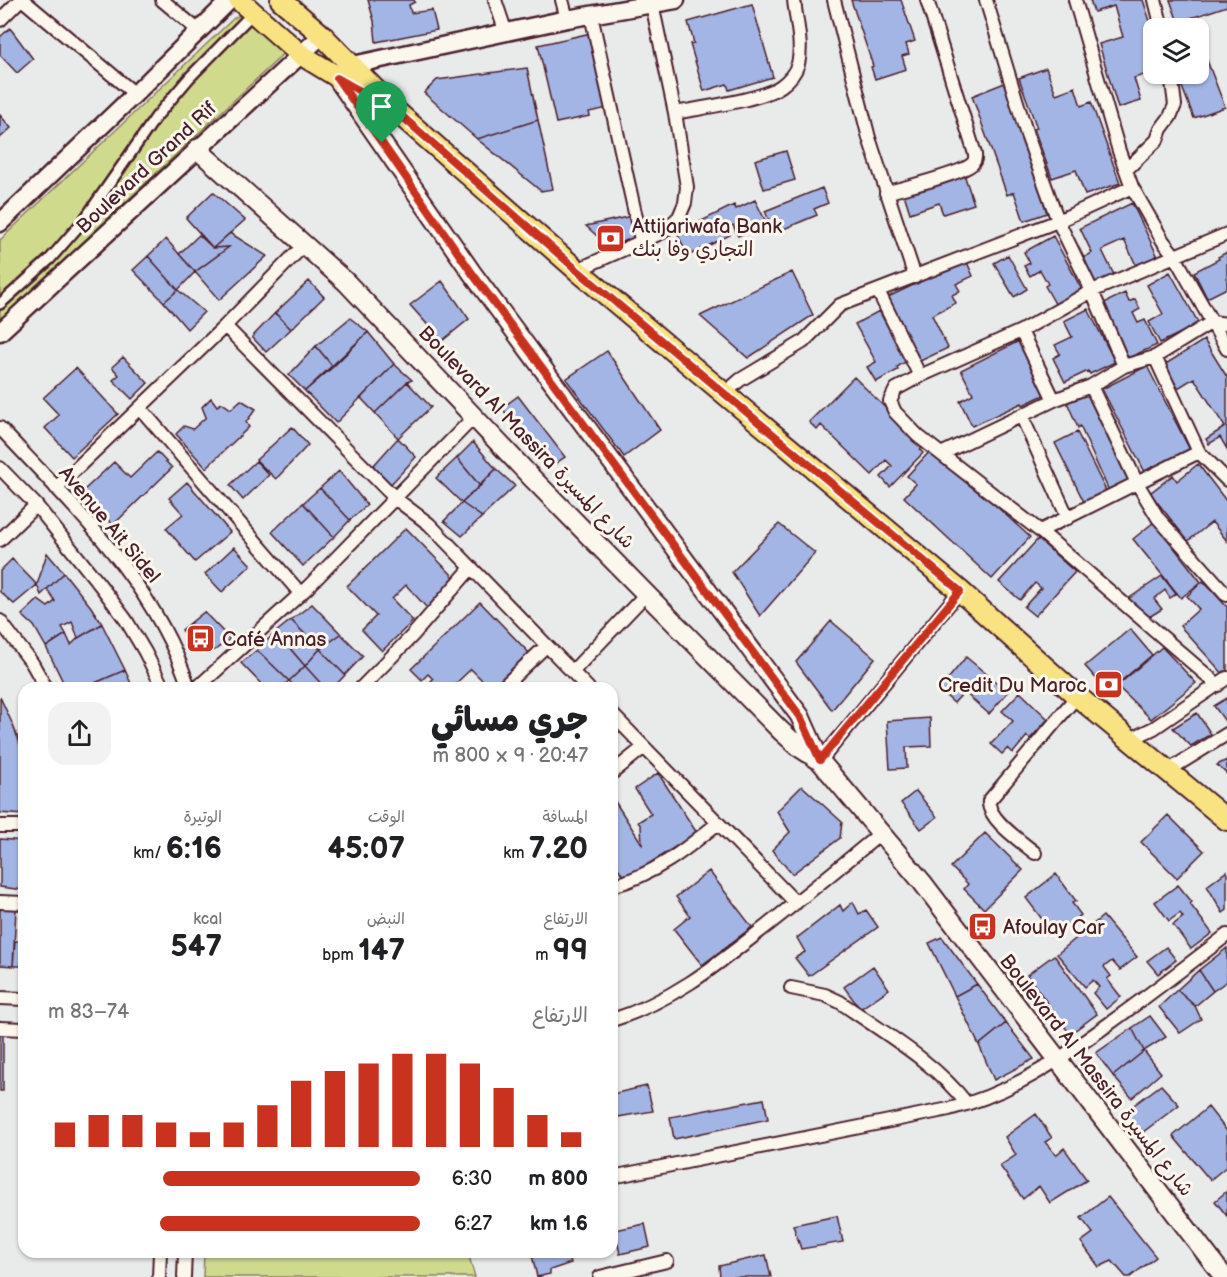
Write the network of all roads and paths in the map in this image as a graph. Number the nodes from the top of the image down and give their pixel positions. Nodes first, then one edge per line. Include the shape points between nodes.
1 (22, 0) edge
2 (162, 0) edge
3 (230, 0) edge
4 (281, 0) edge
5 (495, 0) edge
6 (562, 0) edge
7 (676, 0) edge
8 (794, 0) edge
9 (834, 0) edge
10 (927, 0) edge
11 (986, 0) edge
12 (1075, 0) edge
13 (1155, 0) edge
14 (652, 4) junction
15 (246, 6) edge
16 (591, 15) junction
17 (1160, 18) edge
18 (567, 19) junction
19 (0, 20) edge
20 (198, 31) junction
21 (506, 33) junction
22 (322, 35) junction
23 (300, 54) junction
24 (353, 65) junction
25 (337, 78) junction
26 (1172, 84) edge
27 (135, 94) junction
28 (397, 112) junction
29 (675, 113) junction
30 (197, 149) junction
31 (1126, 170) junction
32 (1132, 187) junction
33 (886, 193) junction
34 (1058, 220) junction
35 (0, 223) edge
36 (1227, 234) edge
37 (641, 240) junction
38 (305, 244) junction
39 (1174, 255) junction
40 (577, 270) junction
41 (915, 277) junction
42 (878, 291) junction
43 (1092, 291) junction
44 (0, 304) edge
45 (1212, 322) junction
46 (1227, 324) edge
47 (225, 326) junction
48 (1021, 331) junction
49 (0, 332) edge
50 (1227, 349) edge
51 (1155, 357) junction
52 (1124, 366) junction
53 (920, 376) junction
54 (1091, 386) junction
55 (725, 393) junction
56 (1054, 400) junction
57 (140, 408) junction
58 (475, 417) junction
59 (1022, 417) junction
60 (0, 428) edge
61 (1199, 452) junction
62 (941, 454) junction
63 (0, 468) edge
64 (1227, 480) edge
65 (1137, 483) junction
66 (56, 488) junction
67 (396, 499) junction
68 (36, 505) junction
69 (1068, 518) junction
70 (1040, 531) junction
71 (0, 540) edge
72 (471, 568) junction
73 (960, 591) junction
74 (647, 593) junction
75 (301, 594) junction
76 (1227, 595) edge
77 (0, 621) edge
78 (546, 646) junction
79 (572, 672) junction
80 (1223, 681) edge
81 (43, 682) edge
82 (160, 682) edge
83 (187, 682) edge
84 (204, 682) edge
85 (367, 682) edge
86 (508, 682) edge
87 (582, 682) edge
88 (1077, 696) junction
89 (618, 720) edge
90 (1227, 734) edge
91 (1131, 739) junction
92 (644, 747) junction
93 (820, 760) junction
94 (618, 768) edge
95 (1169, 770) junction
96 (1227, 820) edge
97 (718, 823) junction
98 (0, 826) edge
99 (18, 826) edge
100 (881, 833) junction
101 (1035, 853) dead end
102 (618, 884) edge
103 (0, 902) edge
104 (18, 903) edge
105 (796, 903) junction
106 (1227, 934) edge
107 (791, 988) dead end
108 (0, 998) edge
109 (18, 999) edge
110 (618, 1018) edge
111 (0, 1028) edge
112 (18, 1029) edge
113 (1057, 1062) junction
114 (967, 1104) junction
115 (618, 1177) edge
116 (160, 1258) edge
117 (185, 1258) edge
118 (667, 1261) dead end
119 (159, 1277) edge
120 (184, 1277) edge
121 (600, 1277) edge
122 (1224, 1277) edge

1 - 19 street
1 - 27 street
2 - 20 street
3 - 20 street
4 - 22 main road
5 - 21 street
6 - 18 street
7 - 14 street
8 - 29 street via 798,63 782,86 763,94
9 - 33 street
10 - 33 street via 975,158 959,171
11 - 34 street
12 - 31 street
13 - 17 street
14 - 16 street
14 - 29 street
15 - 23 main road
15 - 44 street via 156,117 84,220 50,259
16 - 18 street
16 - 37 street
18 - 21 street
20 - 27 street
21 - 24 street
22 - 23 street, Boulevard Grand Rif
22 - 24 main road
23 - 25 main road
23 - 30 street, Boulevard Grand Rif
24 - 25 street
24 - 28 main road
25 - 28 main road
25 - 93 main road, Boulevard Al Massira شارع المسيرة via 480,282 800,716
26 - 31 street via 1175,105 1170,117 1157,141
27 - 35 street
28 - 40 main road
29 - 37 street via 687,187 685,203 671,226
30 - 38 main road, Boulevard Al Massira شارع المسيرة
30 - 49 street, Boulevard Grand Rif
31 - 32 street
32 - 34 street
32 - 39 street
33 - 41 street
34 - 41 street
34 - 43 street
36 - 39 street
37 - 40 street
38 - 47 street
38 - 58 main road, Boulevard Al Massira شارع المسيرة
39 - 43 street
39 - 45 street
40 - 55 main road
41 - 42 street
42 - 53 street
42 - 55 street via 840,305 803,342
43 - 48 street
43 - 52 street
45 - 46 street
45 - 50 street
45 - 51 street
47 - 57 street
47 - 67 street
48 - 53 street
48 - 56 street
51 - 52 street
51 - 61 street
52 - 54 street
53 - 62 street via 896,389 890,401 906,425
54 - 56 street
54 - 65 street
55 - 73 main road
56 - 59 street
57 - 66 street
57 - 75 street
58 - 67 street
58 - 74 main road, Boulevard Al Massira شارع المسيرة
59 - 62 street
59 - 69 street
60 - 66 street, Avenue Ait Sidel
61 - 64 street
61 - 65 street
62 - 70 street
63 - 68 street
65 - 69 street
65 - 76 street via 1158,518
66 - 83 street, Avenue Ait Sidel via 120,561 147,600
67 - 72 street via 429,525
67 - 75 street
68 - 71 street
68 - 82 street via 126,620
69 - 70 street
70 - 80 street
72 - 78 street
72 - 85 street
73 - 88 main road
73 - 93 street
74 - 79 street
74 - 93 main road, Boulevard Al Massira شارع المسيرة via 781,731
75 - 84 street
77 - 81 street
78 - 79 street
78 - 86 street
79 - 87 street
80 - 91 street
88 - 91 main road
88 - 101 street via 989,801 993,817
89 - 92 street
90 - 95 street
91 - 95 main road
92 - 94 street
92 - 97 street
93 - 100 main road, Boulevard Al Massira شارع المسيرة
95 - 96 main road
97 - 102 street via 670,861
97 - 105 street
98 - 99 street
100 - 105 street
100 - 113 main road, Boulevard Al Massira شارع المسيرة
103 - 104 street
105 - 110 street via 684,988
106 - 113 street
107 - 114 street via 840,1002 932,1068
108 - 109 street
111 - 112 street
113 - 114 street via 1011,1088
113 - 122 main road, Boulevard Al Massira شارع المسيرة
114 - 115 street
116 - 119 street
117 - 120 street
118 - 121 street

